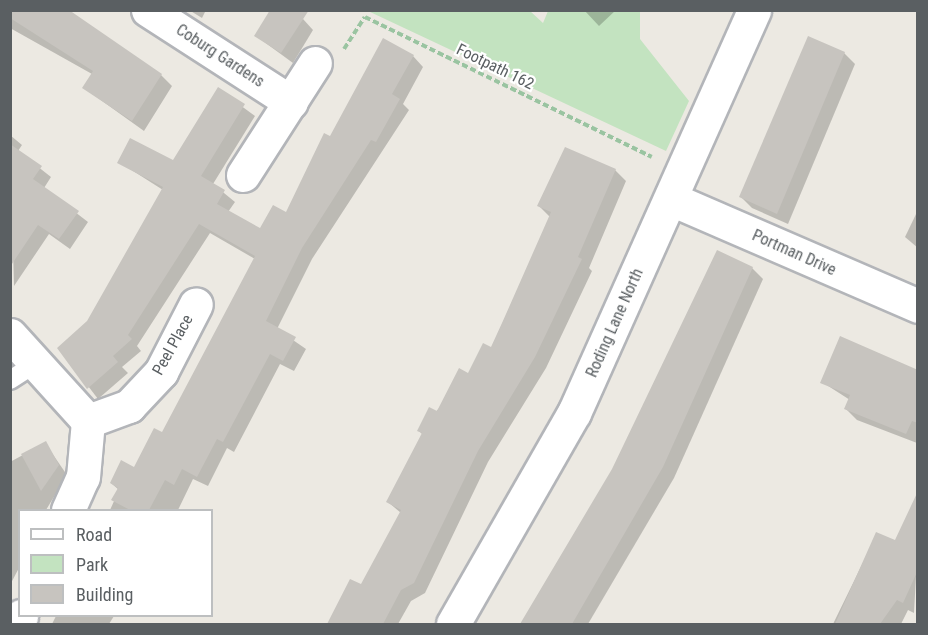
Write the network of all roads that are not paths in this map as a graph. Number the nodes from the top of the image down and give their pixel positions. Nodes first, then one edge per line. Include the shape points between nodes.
1 (148, 10) edge
2 (754, 10) edge
3 (315, 63) road end
4 (291, 102) junction
5 (243, 175) dead end
6 (677, 186) junction
7 (196, 304) dead end
8 (918, 306) edge
9 (10, 335) edge
10 (23, 371) edge
11 (88, 421) junction
12 (68, 509) edge
13 (453, 624) edge

1 - 4 street, Coburg Gardens
2 - 6 street, Roding Lane North
3 - 4 street
4 - 5 street
6 - 8 street, Portman Drive
6 - 13 street, Roding Lane North via 574,413
7 - 11 street, Peel Place via 161,372 129,406
9 - 10 street
10 - 11 street
11 - 12 street via 83,477

